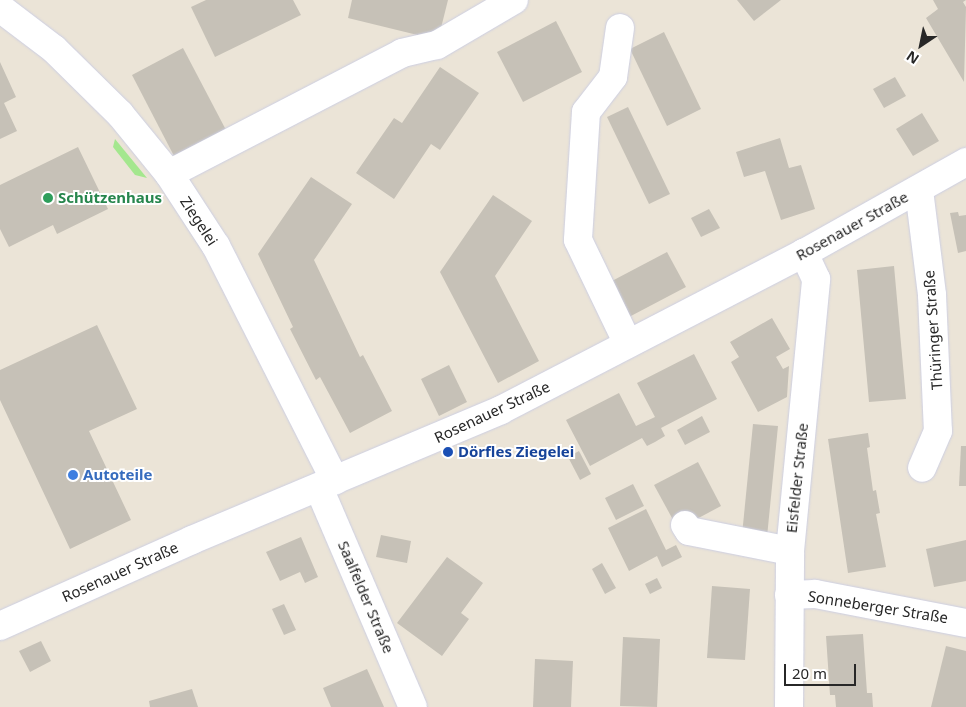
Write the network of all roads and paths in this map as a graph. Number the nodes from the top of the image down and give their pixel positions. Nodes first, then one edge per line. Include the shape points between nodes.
1 (514, 0) edge
2 (0, 8) edge
3 (620, 28) dead end
4 (966, 162) edge
5 (169, 174) junction
6 (919, 190) junction
7 (804, 253) junction
8 (628, 344) junction
9 (922, 468) dead end
10 (327, 484) junction
11 (685, 525) dead end
12 (790, 551) junction
13 (789, 595) junction
14 (966, 623) edge
15 (0, 626) edge
16 (413, 707) edge
17 (789, 707) edge

1 - 5 street via 437,45 402,53
2 - 5 street, Ziegelei via 54,50 114,107 144,139
3 - 8 street via 613,78 586,112 578,240
4 - 6 street, Rosenauer Straße
5 - 10 street, Ziegelei via 216,246
6 - 7 street, Rosenauer Straße
6 - 9 street, Thüringer Straße via 932,294 938,431
7 - 8 street, Rosenauer Straße
7 - 12 street, Eisfelder Straße via 816,280
8 - 10 street, Rosenauer Straße via 501,410
10 - 15 street, Rosenauer Straße
10 - 16 street, Saalfelder Straße
11 - 12 street via 689,531
12 - 13 street, Eisfelder Straße
13 - 14 street, Sonneberger Straße via 815,594
13 - 17 street, Eisfelder Straße

